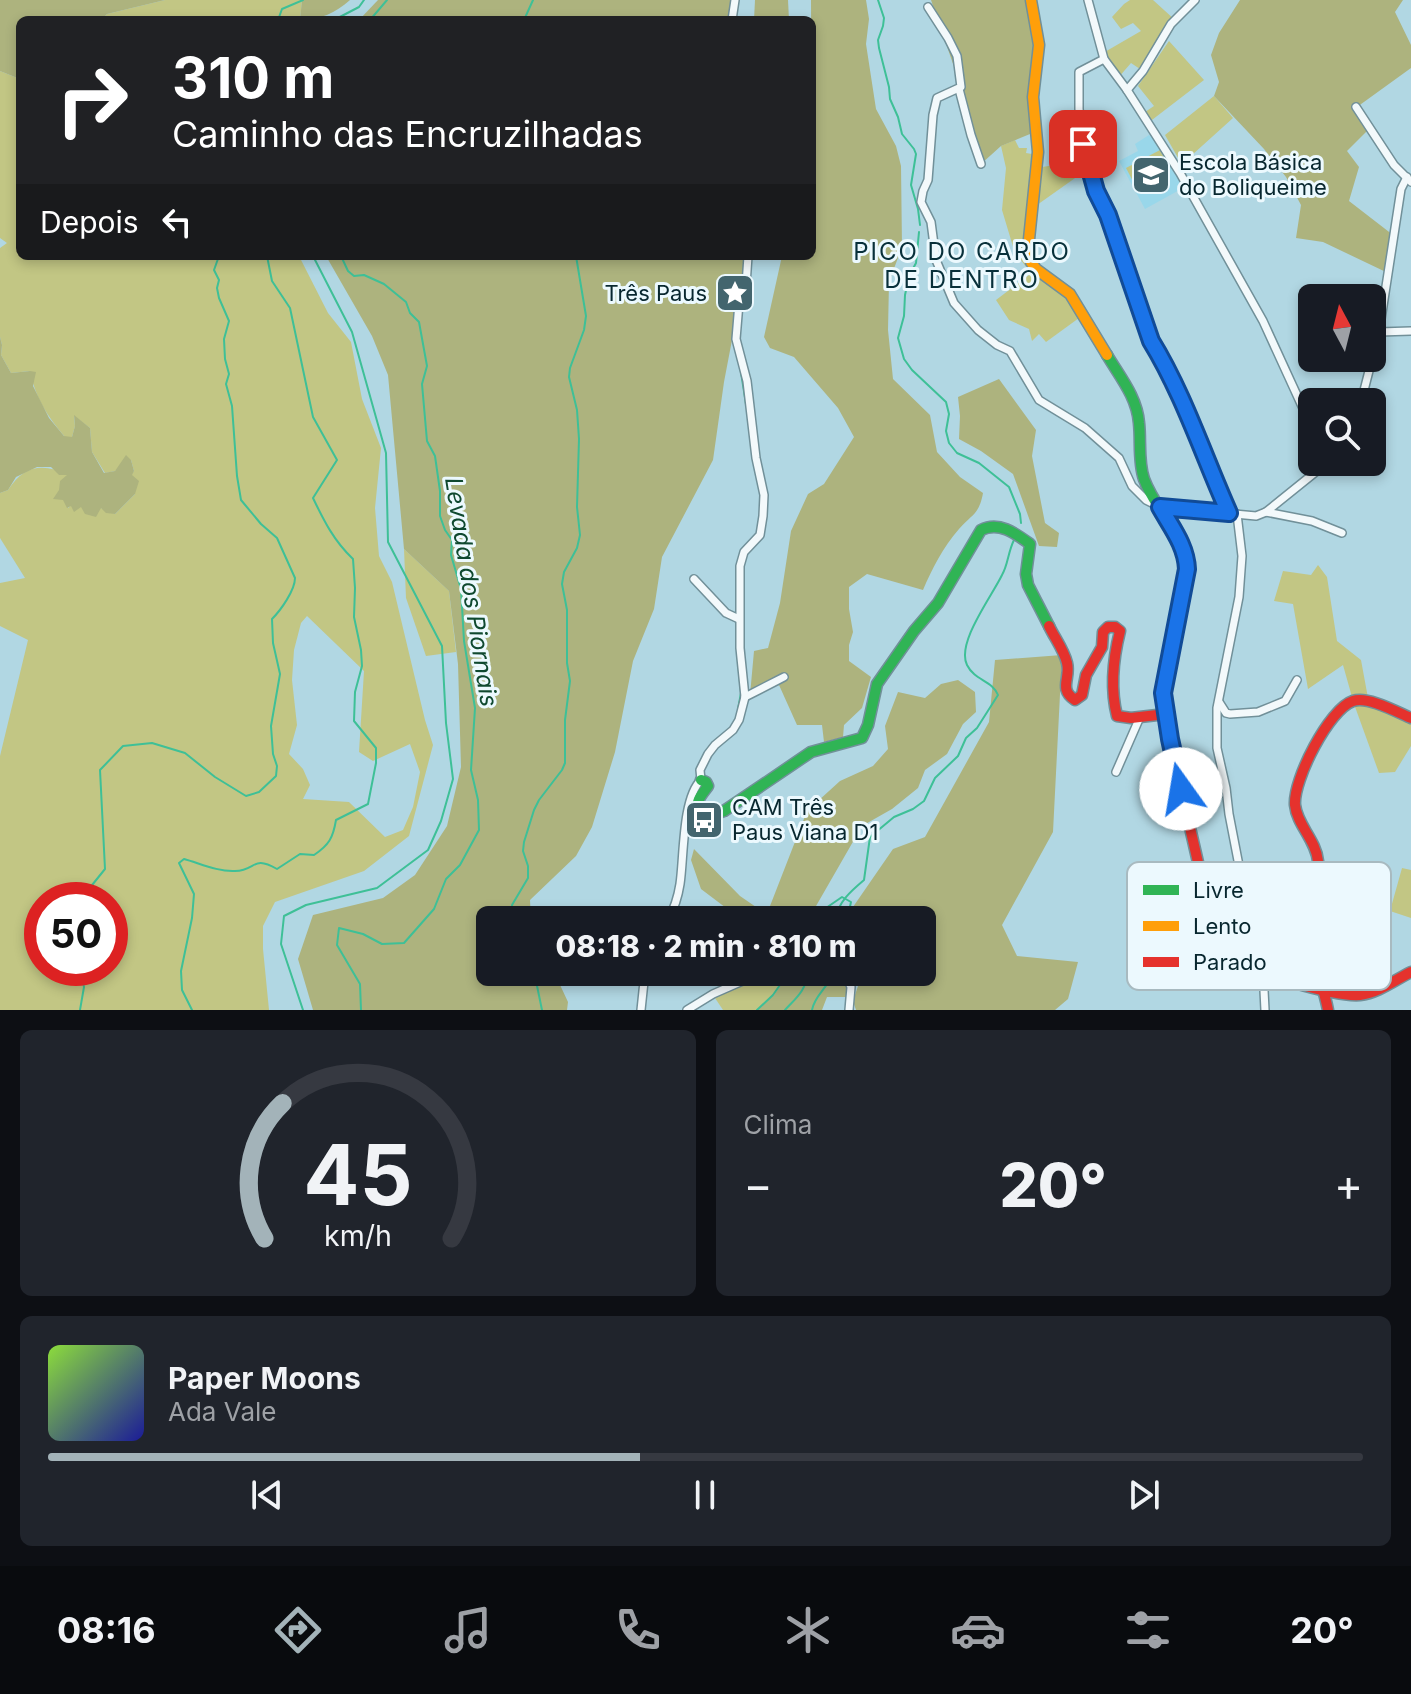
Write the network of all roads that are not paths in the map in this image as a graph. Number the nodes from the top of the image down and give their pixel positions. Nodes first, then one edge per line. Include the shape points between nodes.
1 (1031, 0) edge
2 (1088, 0) edge
3 (1195, 0) edge
4 (928, 7) dead end
5 (1104, 59) junction
6 (959, 89) junction
7 (1127, 90) junction
8 (1356, 107) dead end
9 (981, 164) dead end
10 (1409, 179) edge
11 (748, 260) edge
12 (1386, 284) edge
13 (1411, 331) edge
14 (1386, 332) edge
15 (1298, 397) edge
16 (1310, 476) edge
17 (1160, 507) junction
18 (1266, 512) junction
19 (1233, 514) junction
20 (1342, 533) dead end
21 (694, 579) dead end
22 (739, 619) junction
23 (784, 677) dead end
24 (1297, 680) dead end
25 (745, 697) junction
26 (1219, 702) junction
27 (1166, 714) junction
28 (1140, 717) junction
29 (1411, 718) edge
30 (1116, 772) dead end
31 (701, 780) junction
32 (1198, 862) edge
33 (1238, 862) edge
34 (1318, 862) edge
35 (673, 906) edge
36 (1411, 972) edge
37 (1391, 982) edge
38 (644, 986) edge
39 (731, 986) edge
40 (851, 986) edge
41 (1262, 990) edge
42 (1324, 990) joint
43 (1376, 990) edge
44 (1352, 996) junction
45 (641, 1010) edge
46 (687, 1010) edge
47 (849, 1010) edge
48 (1265, 1010) edge
49 (1331, 1010) edge

1 - 17 main road via 1039,45 1030,258 1070,294 1133,396 1142,471
2 - 5 street
3 - 7 street via 1171,24
4 - 6 street via 957,56
5 - 7 street
5 - 19 street via 1079,72 1083,144 1094,183 1151,341
6 - 9 street
6 - 17 street via 937,98 928,180 921,198 931,222 936,260 954,303 978,330 1010,351 1039,400 1085,428 1119,458 1138,495
7 - 15 street via 1263,321
8 - 10 street
10 - 12 street via 1401,189
11 - 22 street via 736,339 764,495 760,535 741,558
13 - 14 street
16 - 18 street
17 - 19 street
17 - 27 main road via 1184,549 1187,569 1163,693
18 - 19 street
18 - 20 street
19 - 26 street via 1242,556 1239,597
21 - 22 street via 726,613
22 - 25 street
23 - 25 street
24 - 26 street via 1285,701 1263,711 1230,714
25 - 31 street via 738,725 708,754
26 - 33 street via 1217,748
27 - 28 main road
27 - 32 main road
28 - 30 street
28 - 31 main road via 1121,718 1115,711 1120,635 1115,627 1105,629 1082,695 1068,697 1067,662 1028,585 1030,544 996,525 981,530 938,603 877,684 862,738 811,752 711,817 698,811 699,796 708,786
29 - 34 main road via 1368,701 1352,701 1325,732 1299,778 1295,797
31 - 35 street via 691,800
36 - 37 main road
38 - 45 street
39 - 46 street
40 - 47 street
41 - 48 street
42 - 44 main road
42 - 49 main road
43 - 44 main road
44 - 49 main road

